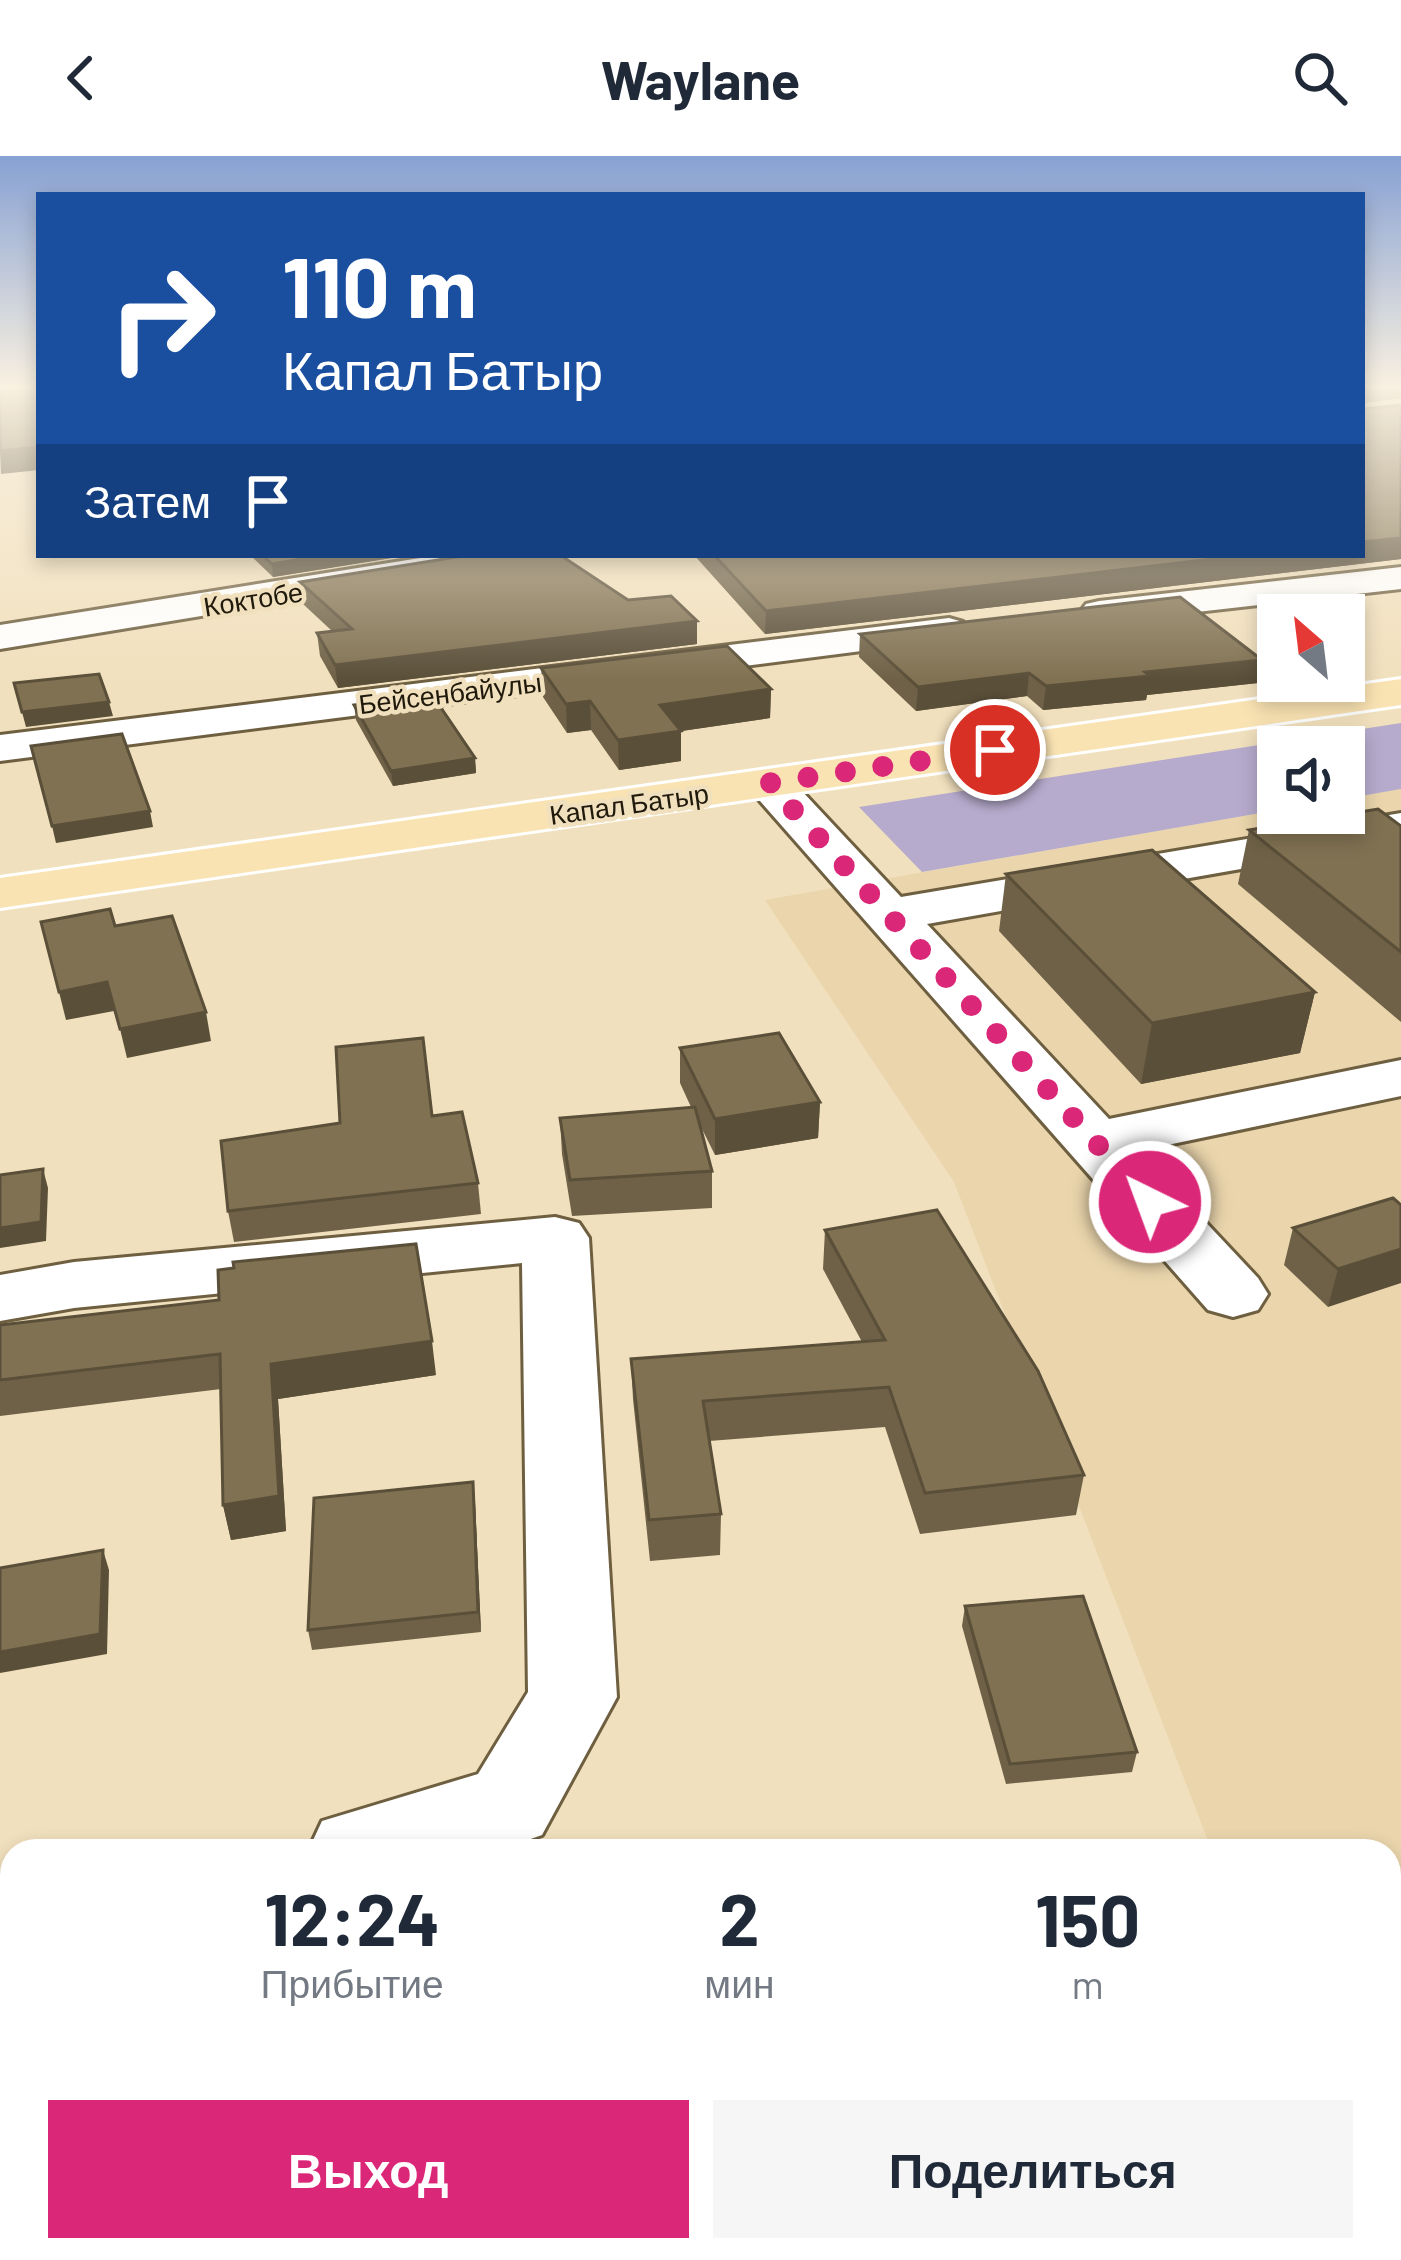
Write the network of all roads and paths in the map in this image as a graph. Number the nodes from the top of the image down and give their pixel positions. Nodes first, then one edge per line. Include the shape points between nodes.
1 (487, 558) edge
2 (1401, 578) edge
3 (1059, 617) edge
4 (991, 625) edge
5 (0, 638) edge
6 (1401, 692) edge
7 (0, 748) edge
8 (769, 783) junction
9 (1388, 840) edge
10 (0, 892) edge
11 (890, 915) junction
12 (1401, 1078) edge
13 (1094, 1141) junction
14 (1233, 1294) dead end
15 (0, 1298) edge
16 (397, 1839) edge

1 - 5 street, Коктобе
2 - 3 street
4 - 7 street, Бейсенбайулы
6 - 8 main road, Капал Батыр
8 - 10 main road, Капал Батыр
8 - 11 street
9 - 11 street
11 - 13 street
12 - 13 street
13 - 14 street
15 - 16 street via 555,1238 572,1697 509,1806

